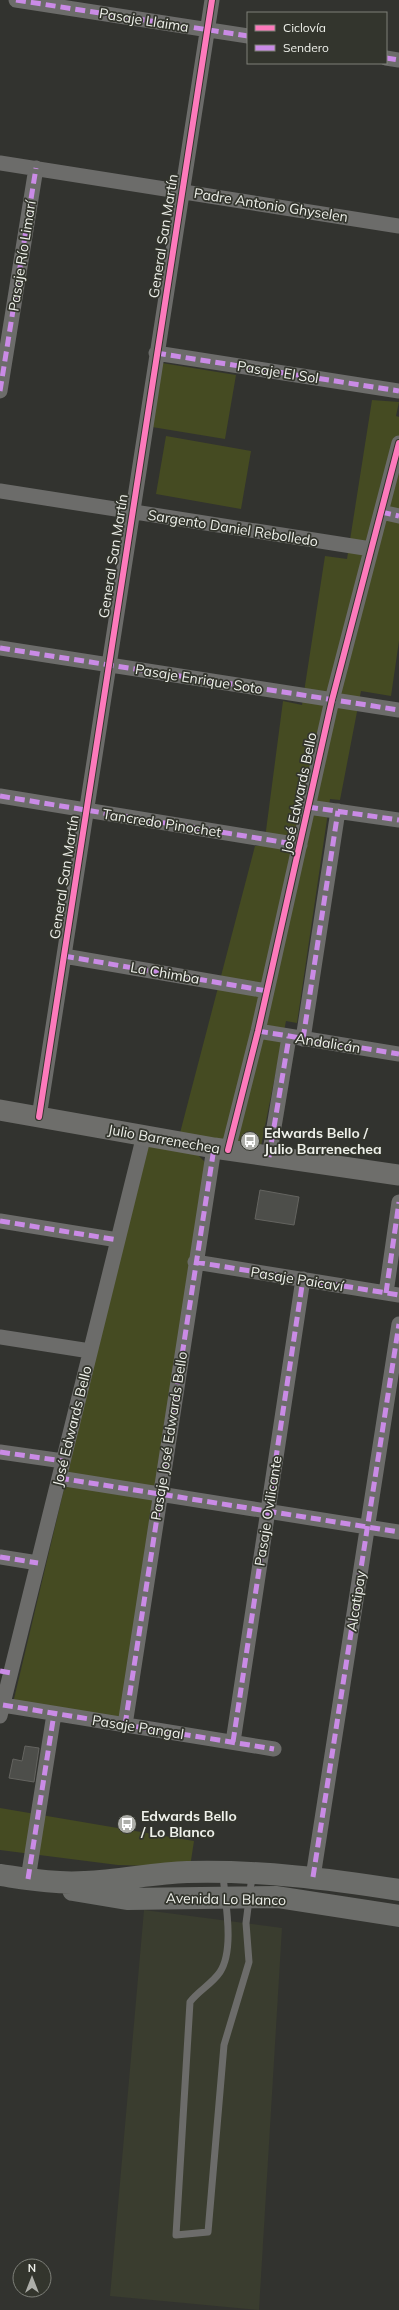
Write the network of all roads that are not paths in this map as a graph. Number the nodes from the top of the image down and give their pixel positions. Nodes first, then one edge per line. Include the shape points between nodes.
1 (16, 0) edge
2 (212, 0) edge
3 (58, 3) edge
4 (207, 30) junction
5 (247, 36) edge
6 (387, 58) edge
7 (399, 60) edge
8 (0, 163) edge
9 (36, 168) junction
10 (182, 191) junction
11 (399, 226) edge
12 (156, 353) junction
13 (0, 391) edge
14 (399, 391) edge
15 (399, 443) edge
16 (0, 491) edge
17 (132, 512) junction
18 (381, 512) junction
19 (399, 516) edge
20 (371, 550) junction
21 (0, 648) edge
22 (108, 665) junction
23 (332, 700) junction
24 (399, 710) edge
25 (0, 796) edge
26 (308, 807) junction
27 (86, 811) junction
28 (338, 811) junction
29 (399, 820) edge
30 (300, 845) junction
31 (64, 956) junction
32 (267, 991) junction
33 (258, 1031) junction
34 (296, 1038) junction
35 (399, 1054) edge
36 (0, 1110) edge
37 (39, 1117) junction
38 (144, 1136) junction
39 (221, 1149) junction
40 (269, 1157) junction
41 (399, 1175) edge
42 (399, 1202) edge
43 (0, 1221) edge
44 (118, 1240) junction
45 (195, 1262) junction
46 (303, 1280) junction
47 (392, 1294) edge
48 (399, 1324) edge
49 (0, 1337) edge
50 (90, 1351) junction
51 (0, 1452) edge
52 (63, 1462) junction
53 (59, 1478) junction
54 (160, 1494) junction
55 (268, 1511) junction
56 (367, 1527) junction
57 (399, 1532) edge
58 (0, 1557) edge
59 (38, 1563) junction
60 (5, 1672) edge
61 (1, 1711) edge
62 (54, 1714) junction
63 (126, 1725) junction
64 (233, 1742) junction
65 (274, 1749) dead end
66 (223, 1872) junction
67 (252, 1873) junction
68 (0, 1875) edge
69 (313, 1877) junction
70 (28, 1879) junction
71 (54, 1883) junction
72 (399, 1890) edge
73 (225, 1898) junction
74 (248, 1898) junction
75 (399, 1916) edge

1 - 3 street, Pasaje Llaima
2 - 4 street, General San Martín
3 - 4 street, Pasaje Llaima
4 - 5 street, Pasaje Llaima
4 - 10 street, General San Martín
6 - 7 street
8 - 9 street, Padre Antonio Ghyselen
9 - 10 street, Padre Antonio Ghyselen
9 - 13 street, Pasaje Río Limarí
10 - 11 street, Padre Antonio Ghyselen
10 - 12 street, General San Martín
12 - 14 street, Pasaje El Sol
12 - 17 street, General San Martín
15 - 18 street, José Edwards Bello
16 - 17 street, Sargento Daniel Rebolledo
17 - 20 street, Sargento Daniel Rebolledo
17 - 22 street, General San Martín
18 - 19 street
18 - 20 street, José Edwards Bello
20 - 23 street, José Edwards Bello
21 - 22 street, Pasaje Enrique Soto
22 - 23 street, Pasaje Enrique Soto
22 - 27 street, General San Martín
23 - 24 street, Pasaje Enrique Soto
23 - 26 street, José Edwards Bello
25 - 27 street, Tancredo Pinochet
26 - 28 street
26 - 30 street, José Edwards Bello
27 - 30 street, Tancredo Pinochet
27 - 31 street, General San Martín
28 - 29 street
28 - 34 street
30 - 32 street, José Edwards Bello
31 - 32 street, La Chimba
31 - 37 street, General San Martín
32 - 33 street, José Edwards Bello
33 - 34 street, Andalicán
33 - 39 street, José Edwards Bello
34 - 35 street, Andalicán
34 - 40 street
36 - 37 street, Julio Barrenechea
37 - 38 street, Julio Barrenechea
38 - 39 street, Julio Barrenechea
38 - 44 street, José Edwards Bello
39 - 40 street, Julio Barrenechea
39 - 45 street, Pasaje José Edwards Bello
40 - 41 street, Julio Barrenechea
42 - 47 street
43 - 44 street
44 - 50 street, José Edwards Bello
45 - 46 street, Pasaje Paicaví
45 - 54 street, Pasaje José Edwards Bello
46 - 47 street, Pasaje Paicaví
46 - 55 street, Pasaje Ovilicante
48 - 56 street, Alcatipay
49 - 50 street
50 - 52 street, José Edwards Bello
51 - 52 street
52 - 53 street, José Edwards Bello
53 - 54 street
53 - 59 street, José Edwards Bello
54 - 55 street
54 - 63 street, Pasaje José Edwards Bello
55 - 56 street
55 - 64 street, Pasaje Ovilicante
56 - 57 street
56 - 69 street, Alcatipay
58 - 59 street
59 - 60 street, José Edwards Bello
60 - 61 street, José Edwards Bello
61 - 62 street, Pasaje Pangal
62 - 63 street, Pasaje Pangal
62 - 70 street
63 - 64 street, Pasaje Pangal
64 - 65 street, Pasaje Pangal
66 - 67 main road, Avenida Lo Blanco
66 - 71 main road, Avenida Lo Blanco via 188,1872
66 - 73 lane
67 - 69 main road, Avenida Lo Blanco
67 - 74 lane
68 - 70 main road, Avenida Lo Blanco
69 - 72 main road, Avenida Lo Blanco
70 - 71 main road, Avenida Lo Blanco
71 - 73 main road, Avenida Lo Blanco via 74,1891 128,1899
73 - 74 main road, Avenida Lo Blanco
73 - 74 lane via 228,1926 226,1959 220,1972 196,1993 190,2002 176,2235 208,2232 224,2045 249,1962 246,1923
74 - 75 main road, Avenida Lo Blanco via 277,1897

